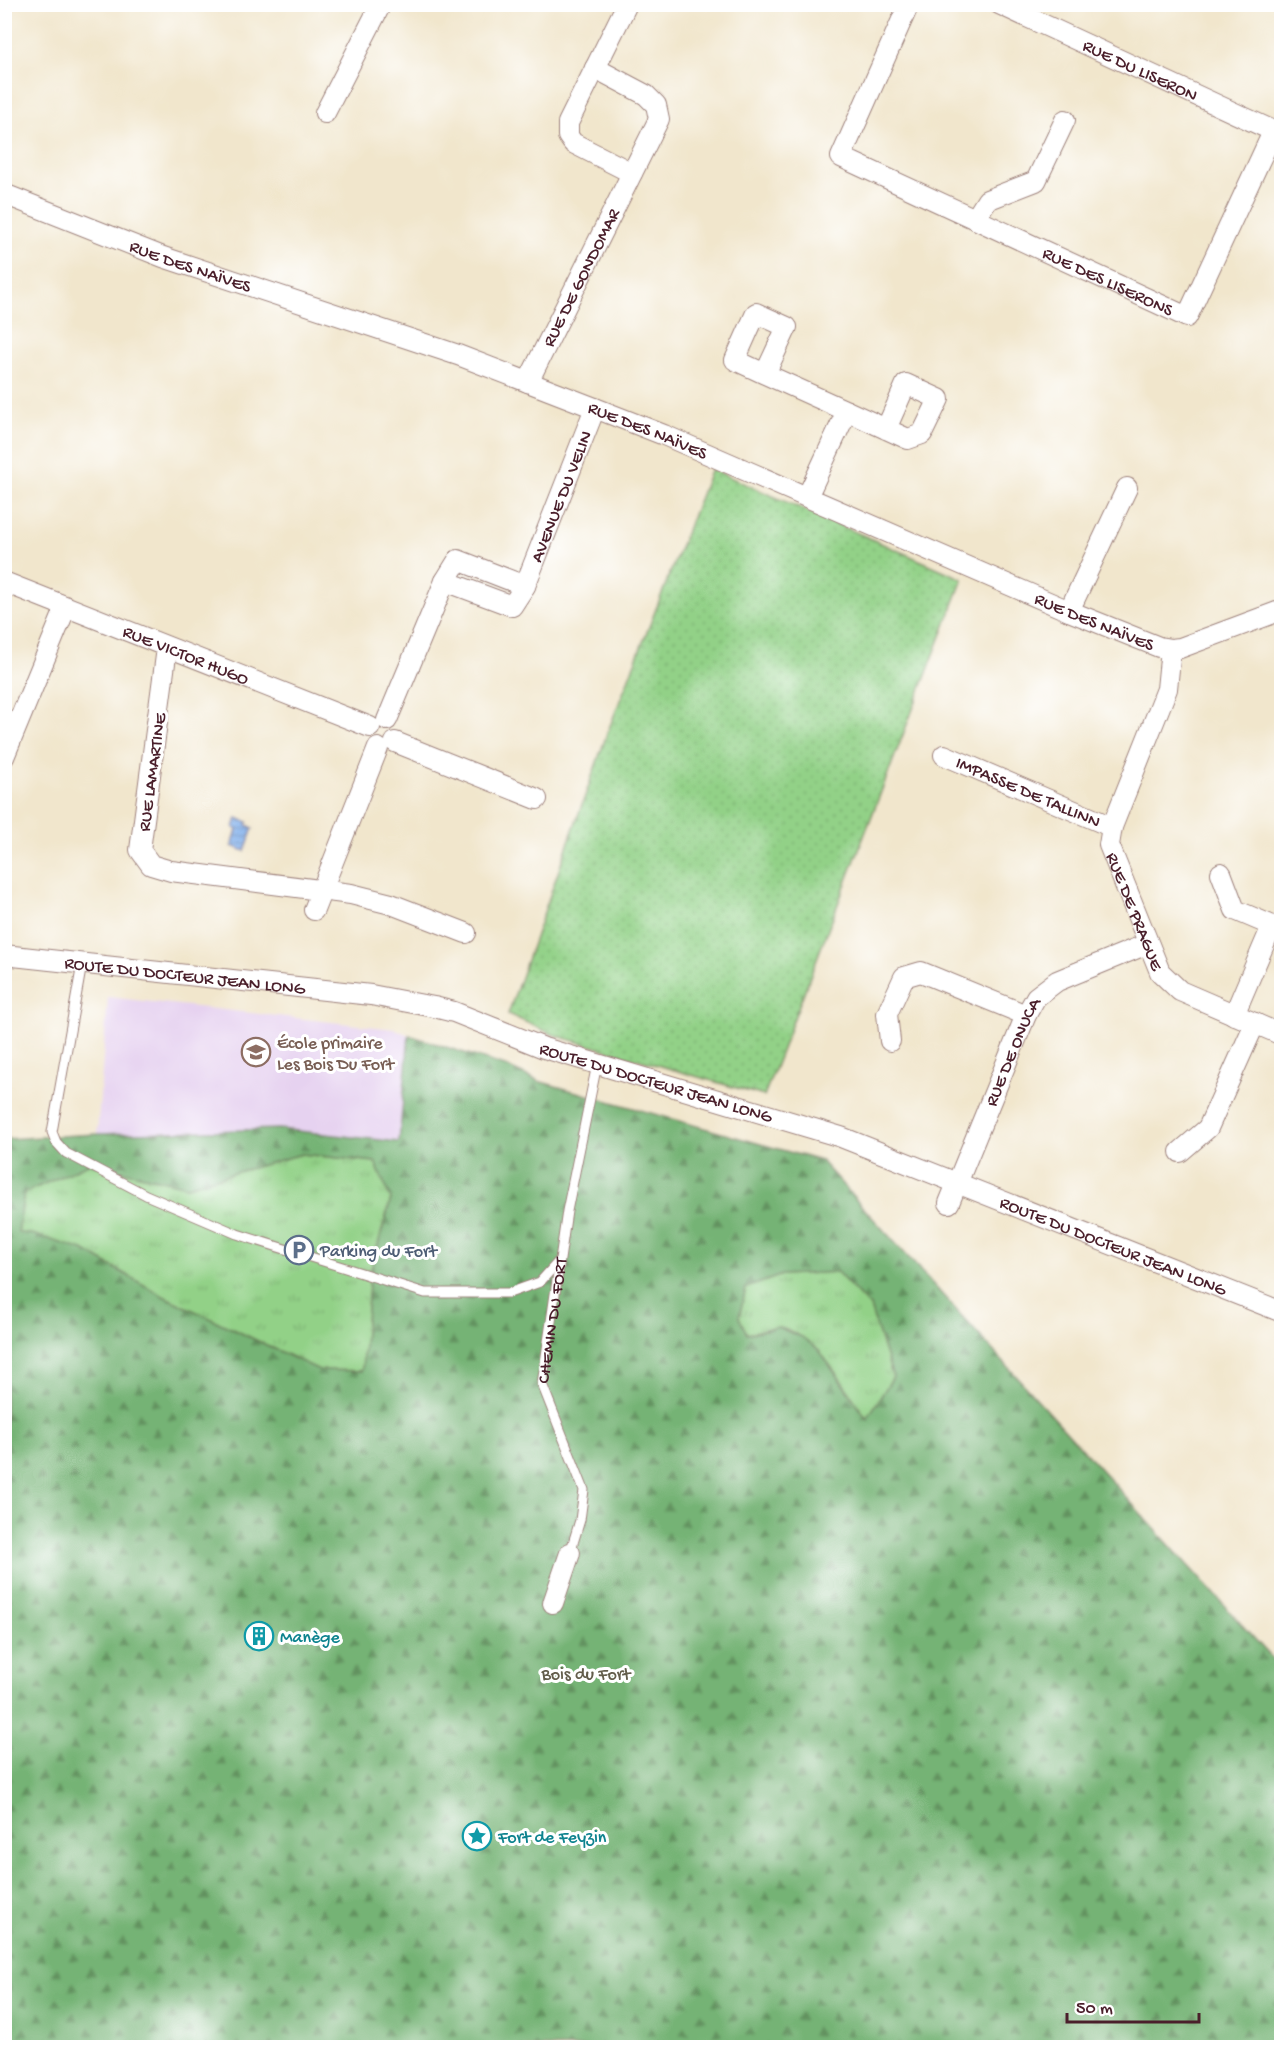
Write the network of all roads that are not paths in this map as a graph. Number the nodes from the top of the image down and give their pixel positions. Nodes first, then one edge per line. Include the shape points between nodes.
1 (381, 4) edge
2 (627, 4) edge
3 (909, 4) edge
4 (999, 4) edge
5 (595, 68) junction
6 (325, 113) dead end
7 (1065, 120) dead end
8 (1277, 133) edge
9 (632, 172) junction
10 (4, 194) edge
11 (975, 219) junction
12 (765, 374) dead end
13 (528, 382) junction
14 (595, 408) junction
15 (847, 411) junction
16 (886, 429) dead end
17 (1127, 488) dead end
18 (807, 497) junction
19 (4, 582) edge
20 (66, 607) junction
21 (1281, 610) edge
22 (1069, 611) junction
23 (167, 648) junction
24 (1171, 649) junction
25 (378, 724) junction
26 (386, 745) junction
27 (944, 756) dead end
28 (4, 757) edge
29 (537, 800) dead end
30 (1112, 826) junction
31 (1221, 873) dead end
32 (321, 891) junction
33 (314, 910) dead end
34 (1277, 928) edge
35 (466, 933) dead end
36 (1147, 944) junction
37 (4, 955) edge
38 (82, 964) junction
39 (1026, 1015) junction
40 (1234, 1015) junction
41 (1254, 1023) junction
42 (1281, 1035) edge
43 (890, 1041) dead end
44 (597, 1064) junction
45 (1180, 1152) dead end
46 (956, 1183) junction
47 (949, 1203) dead end
48 (559, 1261) junction
49 (1281, 1312) edge
50 (570, 1553) joint
51 (553, 1603) dead end

1 - 6 street
2 - 5 street
3 - 11 street, RUE DES LISERONS via 841,158
4 - 8 street, RUE DU LISERON
5 - 9 street, RUE DE GONDOMAR via 646,95 656,105 659,119
5 - 9 street via 568,123 568,136 573,143
7 - 11 street via 1036,181 987,200
8 - 11 street, RUE DES LISERONS via 1187,317
9 - 13 street, RUE DE GONDOMAR
10 - 13 street, RUE DES NAÏVES via 163,257
12 - 15 street
13 - 14 street, RUE DES NAÏVES
14 - 18 street, RUE DES NAÏVES
14 - 25 street, AVENUE DU VELIN via 525,586 458,560
15 - 16 street
15 - 18 street
17 - 22 street
18 - 22 street, RUE DES NAÏVES
19 - 20 street, RUE VICTOR HUGO
20 - 23 street, RUE VICTOR HUGO
20 - 28 street
21 - 24 street, RUE DES NAÏVES
22 - 24 street, RUE DES NAÏVES
23 - 25 street, RUE VICTOR HUGO
23 - 32 street, RUE LAMARTINE via 140,850 151,865 171,871
24 - 30 street, RUE DE PRAGUE via 1167,689
25 - 26 street via 368,737 370,742
26 - 29 street
26 - 32 street
27 - 30 street, IMPASSE DE TALLINN
30 - 36 street, RUE DE PRAGUE via 1109,845
31 - 34 street via 1235,910
32 - 33 street
32 - 35 street, RUE LAMARTINE via 392,904
34 - 40 street
36 - 39 street, RUE DE ONUCA via 1057,981 1036,997
36 - 40 street, RUE DE PRAGUE via 1160,972 1180,991
37 - 38 street, ROUTE DU DOCTEUR JEAN LONG
38 - 44 street, ROUTE DU DOCTEUR JEAN LONG via 408,1001 454,1012 544,1048
38 - 48 lane via 52,1131 66,1153 146,1195 237,1234 425,1293 509,1293 540,1282
39 - 43 street via 921,972 904,977 887,1014
39 - 46 street, RUE DE ONUCA
40 - 41 street, RUE DE PRAGUE
41 - 42 street, RUE DE PRAGUE
41 - 45 street via 1208,1128
44 - 46 street, ROUTE DU DOCTEUR JEAN LONG via 808,1126
44 - 48 lane, CHEMIN DU FORT
46 - 47 street, RUE DE ONUCA
46 - 49 street, ROUTE DU DOCTEUR JEAN LONG
48 - 50 lane, CHEMIN DU FORT via 542,1384 584,1490
50 - 51 street, CHEMIN DU FORT

